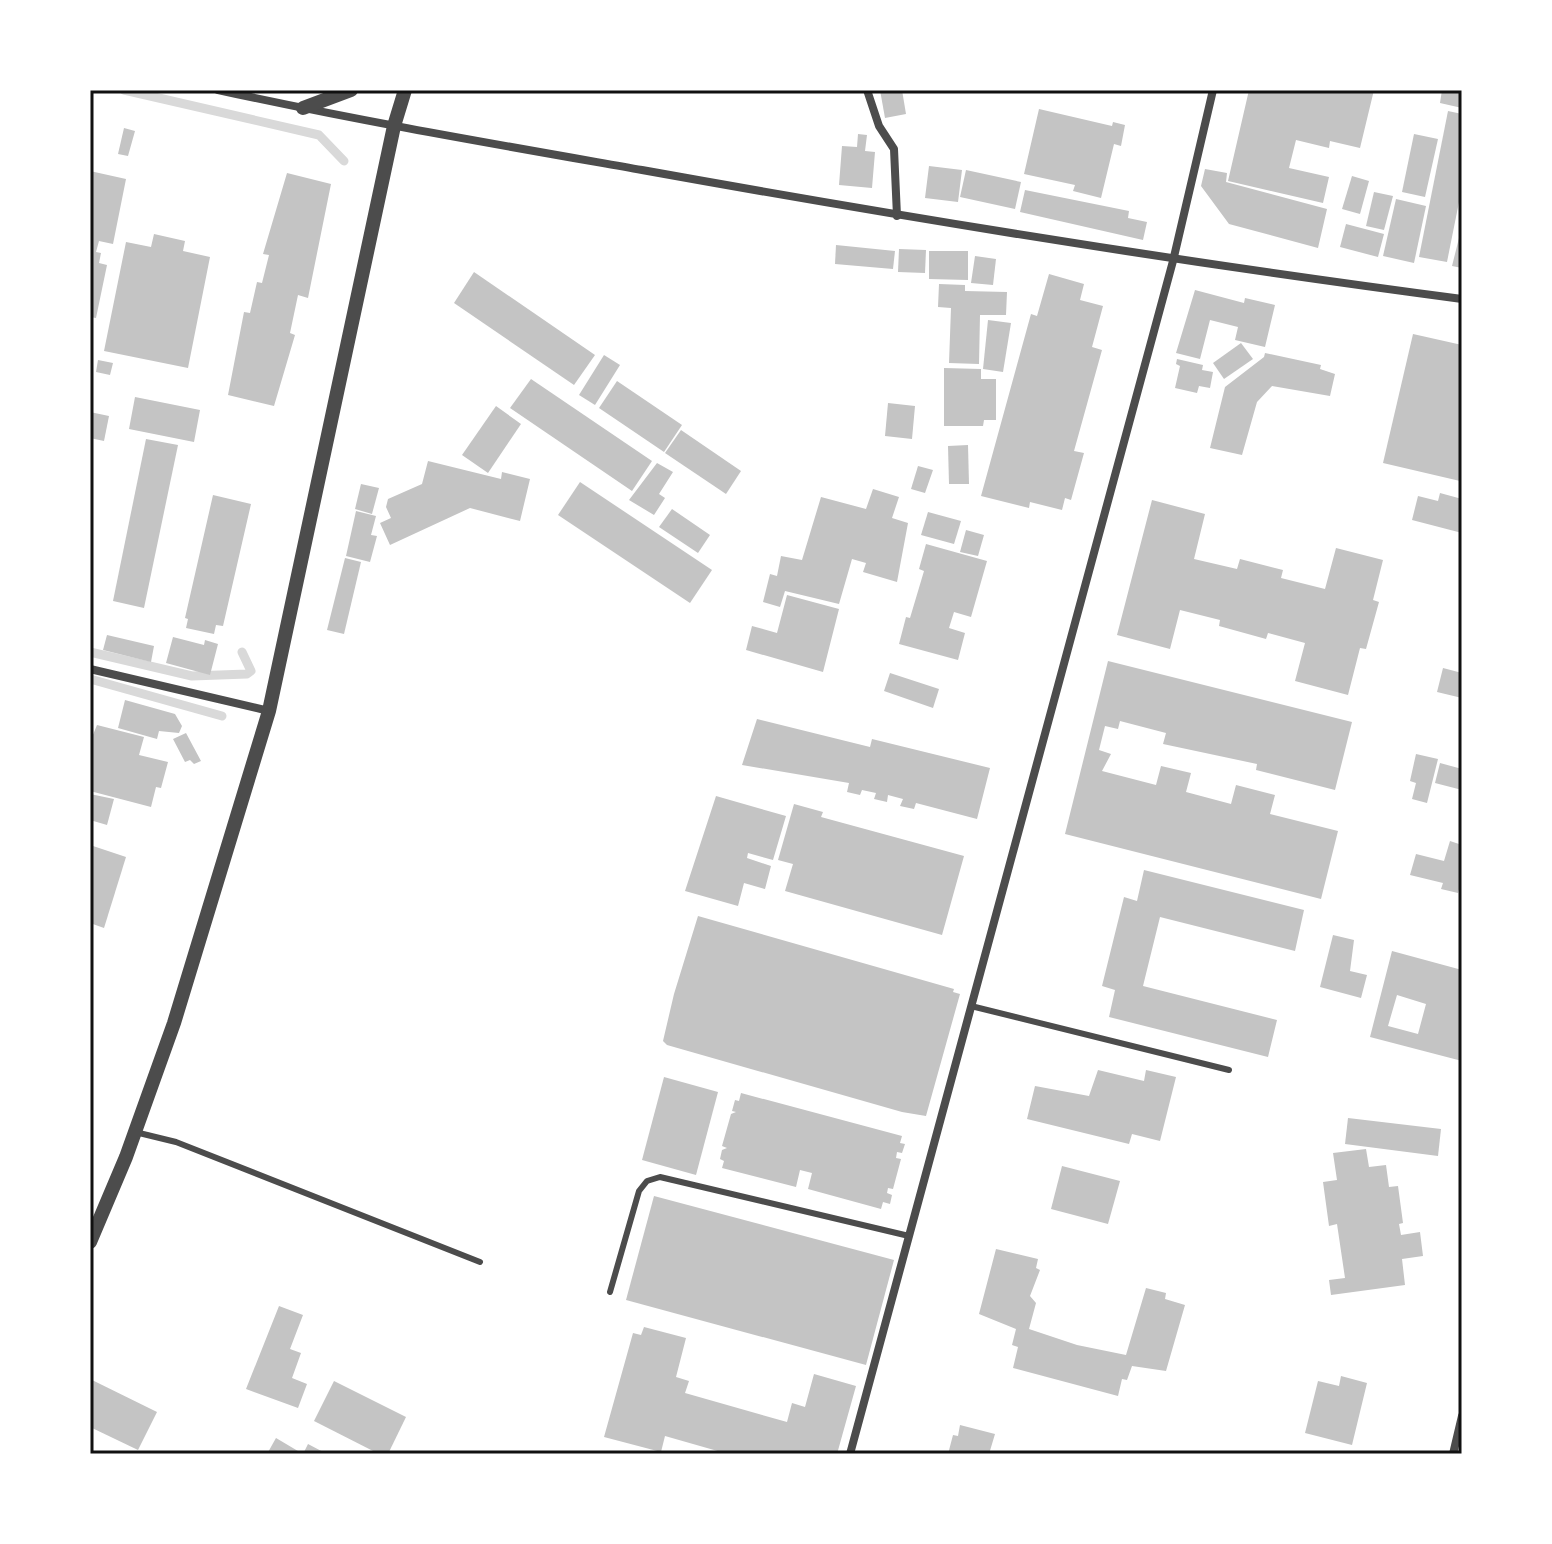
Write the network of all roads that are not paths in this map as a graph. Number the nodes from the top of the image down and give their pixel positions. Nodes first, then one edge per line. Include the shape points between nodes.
1 (218, 90) edge
2 (351, 90) edge
3 (405, 90) edge
4 (867, 90) edge
5 (1213, 90) edge
6 (303, 108) junction
7 (394, 126) junction
8 (897, 216) junction
9 (1173, 261) junction
10 (1462, 299) edge
11 (90, 669) edge
12 (269, 711) junction
13 (971, 1006) junction
14 (1229, 1070) dead end
15 (135, 1132) junction
16 (909, 1236) junction
17 (90, 1242) edge
18 (480, 1262) dead end
19 (610, 1292) dead end
20 (1462, 1416) edge
21 (850, 1454) edge
22 (1453, 1454) edge

1 - 6 street
2 - 6 street
3 - 7 street
4 - 8 street via 879,126 894,149
5 - 9 street
6 - 7 street
7 - 8 street
7 - 12 street
8 - 9 street
9 - 10 street
9 - 13 street
11 - 12 street
12 - 15 street via 174,1023
13 - 14 lane
13 - 16 street
15 - 17 street
15 - 18 lane via 176,1142
16 - 19 lane via 660,1177 639,1191
16 - 21 street
20 - 22 street

